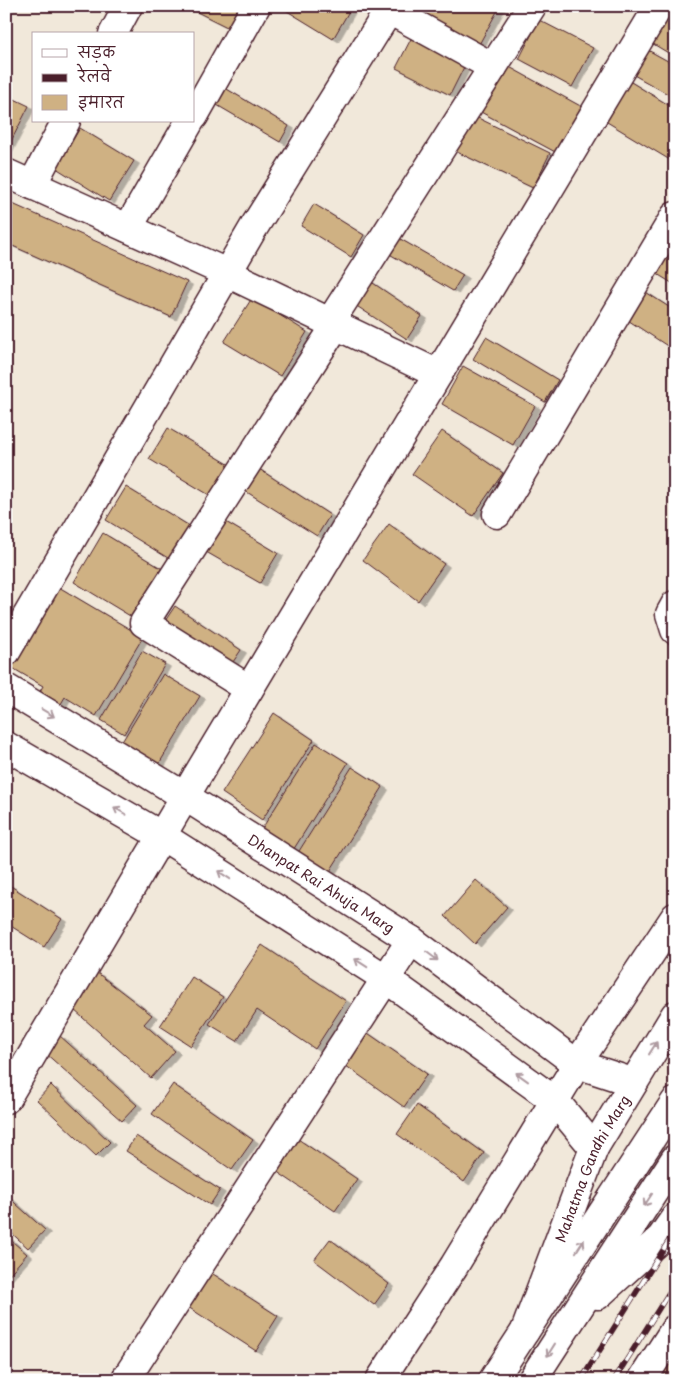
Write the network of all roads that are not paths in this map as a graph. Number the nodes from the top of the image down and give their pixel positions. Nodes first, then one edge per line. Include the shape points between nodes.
1 (128, 6) edge
2 (256, 6) edge
3 (532, 6) edge
4 (659, 6) edge
5 (114, 32) edge
6 (493, 67) junction
7 (195, 114) edge
8 (65, 122) edge
9 (189, 122) edge
10 (6, 173) edge
11 (32, 185) junction
12 (675, 216) edge
13 (128, 228) junction
14 (227, 272) junction
15 (333, 323) junction
16 (438, 374) junction
17 (497, 514) dead end
18 (675, 605) edge
19 (675, 630) edge
20 (6, 652) edge
21 (6, 688) edge
22 (249, 689) junction
23 (6, 746) edge
24 (186, 796) junction
25 (162, 836) junction
26 (675, 917) edge
27 (411, 940) junction
28 (385, 978) junction
29 (675, 1015) edge
30 (577, 1064) junction
31 (632, 1082) junction
32 (6, 1099) edge
33 (555, 1101) junction
34 (675, 1102) edge
35 (594, 1148) junction
36 (675, 1159) edge
37 (675, 1218) edge
38 (569, 1321) junction
39 (675, 1329) edge
40 (525, 1331) junction
41 (125, 1380) edge
42 (380, 1380) edge
43 (493, 1380) edge
44 (532, 1380) edge
45 (642, 1380) edge

1 - 5 street
2 - 7 street
3 - 6 street
4 - 16 street
6 - 14 street via 389,10
6 - 15 street
8 - 11 street
9 - 13 street
10 - 11 street
11 - 13 street
12 - 17 street
13 - 14 street
14 - 15 street
14 - 20 street
15 - 16 street
15 - 22 street via 144,623
16 - 22 street
18 - 19 street via 670,614
21 -> 24 street, Dhanpat Rai Ahuja Marg
22 - 24 street
25 -> 23 street
24 - 25 street
24 - 27 street, Dhanpat Rai Ahuja Marg
28 -> 25 street
25 - 32 street
26 - 30 street
27 - 28 street
27 -> 30 street, Dhanpat Rai Ahuja Marg
33 -> 28 street
28 - 41 street
31 -> 29 street, Mahatma Gandhi Marg
30 - 31 street, Dhanpat Rai Ahuja Marg
30 - 33 street
31 - 35 street, Mahatma Gandhi Marg
33 - 35 street
33 - 42 street
40 -> 34 street, Mahatma Gandhi Marg
35 - 40 street, Mahatma Gandhi Marg
36 -> 38 street
37 - 38 street via 661,1238
38 -> 44 street
39 - 45 street
40 - 43 street, Mahatma Gandhi Marg

